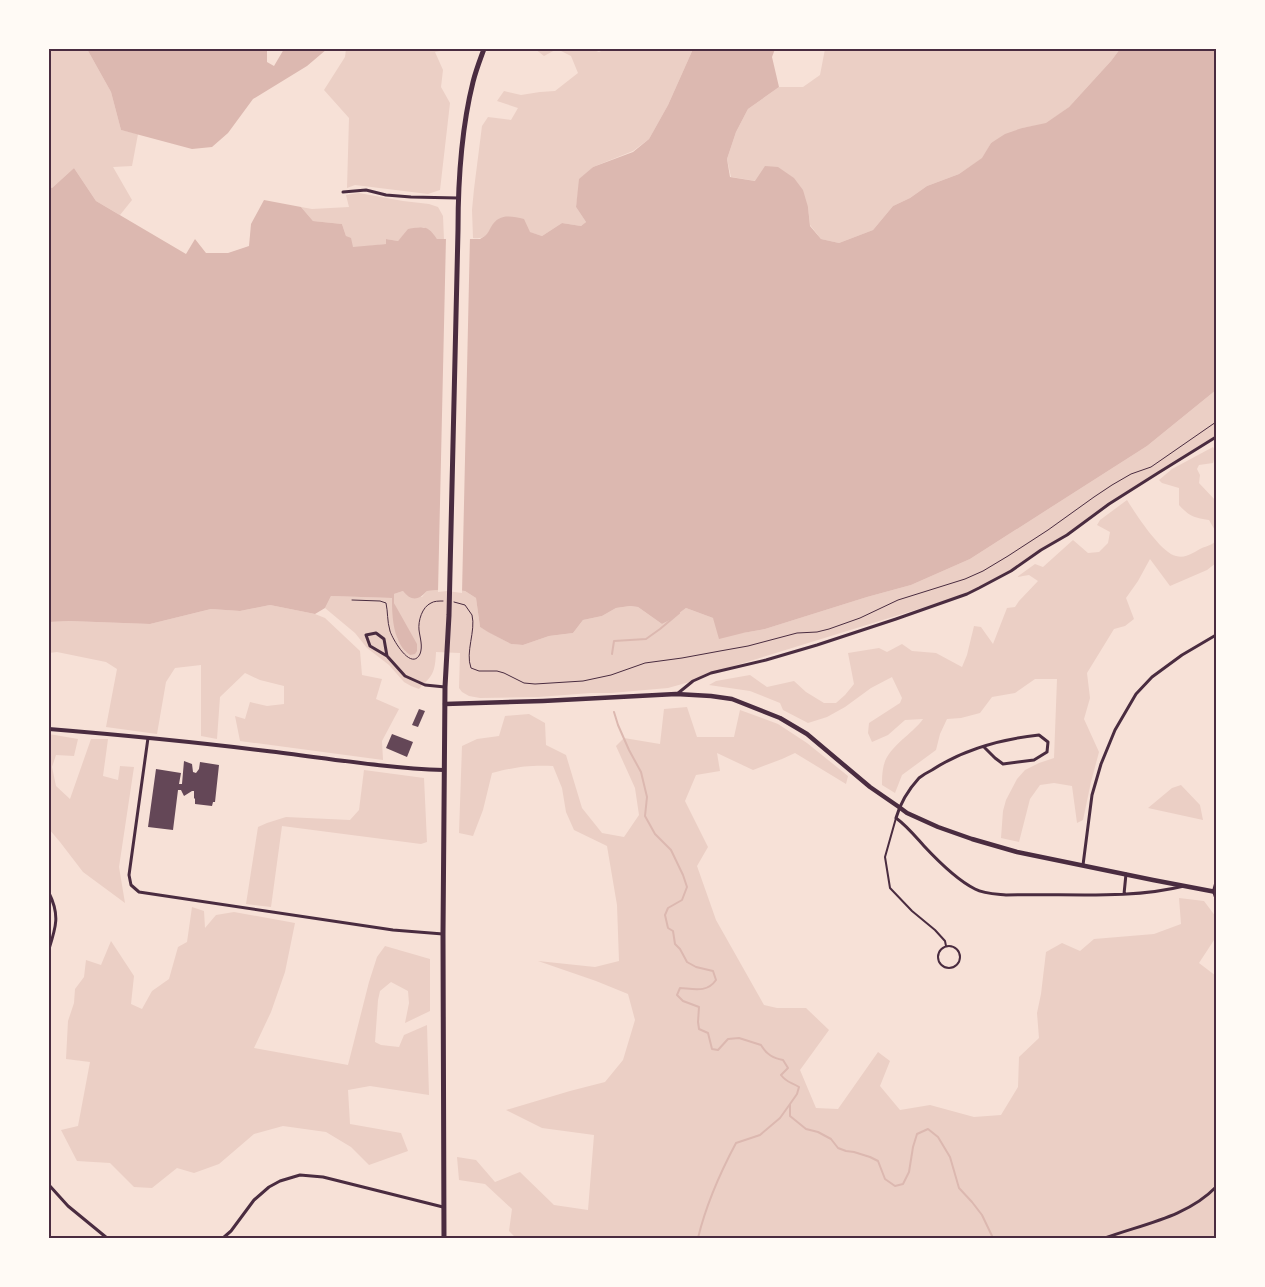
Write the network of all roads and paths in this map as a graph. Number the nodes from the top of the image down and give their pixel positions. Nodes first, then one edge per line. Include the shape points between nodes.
1 (484, 49) edge
2 (343, 192) dead end
3 (458, 198) junction
4 (1216, 422) edge
5 (1216, 438) edge
6 (352, 600) dead end
7 (1216, 635) edge
8 (387, 656) junction
9 (445, 687) junction
10 (676, 694) junction
11 (445, 704) junction
12 (49, 729) edge
13 (148, 738) junction
14 (984, 747) junction
15 (444, 770) junction
16 (899, 807) junction
17 (896, 818) junction
18 (1083, 865) junction
19 (1126, 874) junction
20 (1216, 884) edge
21 (1184, 886) junction
22 (49, 893) edge
23 (1215, 893) edge
24 (1124, 894) junction
25 (443, 934) junction
26 (946, 946) junction
27 (49, 949) edge
28 (49, 1185) edge
29 (1216, 1187) edge
30 (443, 1207) junction
31 (107, 1238) edge
32 (223, 1238) edge
33 (444, 1238) edge
34 (1106, 1238) edge

1 - 3 main road via 467,108
2 - 3 street via 366,190 386,195
3 - 9 main road
4 - 6 path via 1151,467 1112,485 1008,556 965,580 898,600 860,618 817,632 796,633 748,646 645,663 598,679 535,684 524,683 497,671 471,668 468,661 472,615 465,605 454,602 432,602 427,606 420,618 421,652 416,658 407,657 393,640 386,603
5 - 10 street via 1109,504 1012,571 967,594 817,645 711,673
7 - 18 street via 1152,677 1136,694 1115,730 1092,795
8 - 8 street via 384,639 376,633 366,635 370,646
8 - 9 street via 410,679 425,685
9 - 11 main road
10 - 11 main road
10 - 16 main road via 732,699 780,718 807,734
11 - 15 main road
12 - 13 street
13 - 15 street
13 - 25 street via 129,875 131,885 139,892 393,930
14 - 14 street via 1003,764 1034,760 1047,752 1048,742 1039,735
14 - 16 street via 952,758 920,778
15 - 25 main road
16 - 17 street
16 - 18 main road via 938,827 972,839
17 - 24 street via 938,862 975,889 1006,895
17 - 26 lane via 884,857 890,888 935,930
18 - 19 main road
19 - 21 main road
19 - 24 street
20 - 23 street
21 - 23 main road
21 - 24 street
22 - 27 street via 57,921
25 - 30 main road
26 - 26 lane via 938,955 939,960 947,968 953,968 958,964 960,954 957,949
28 - 31 street via 68,1206
29 - 34 street via 1186,1209
30 - 32 street via 322,1177 300,1175 280,1181 254,1200
30 - 33 main road

